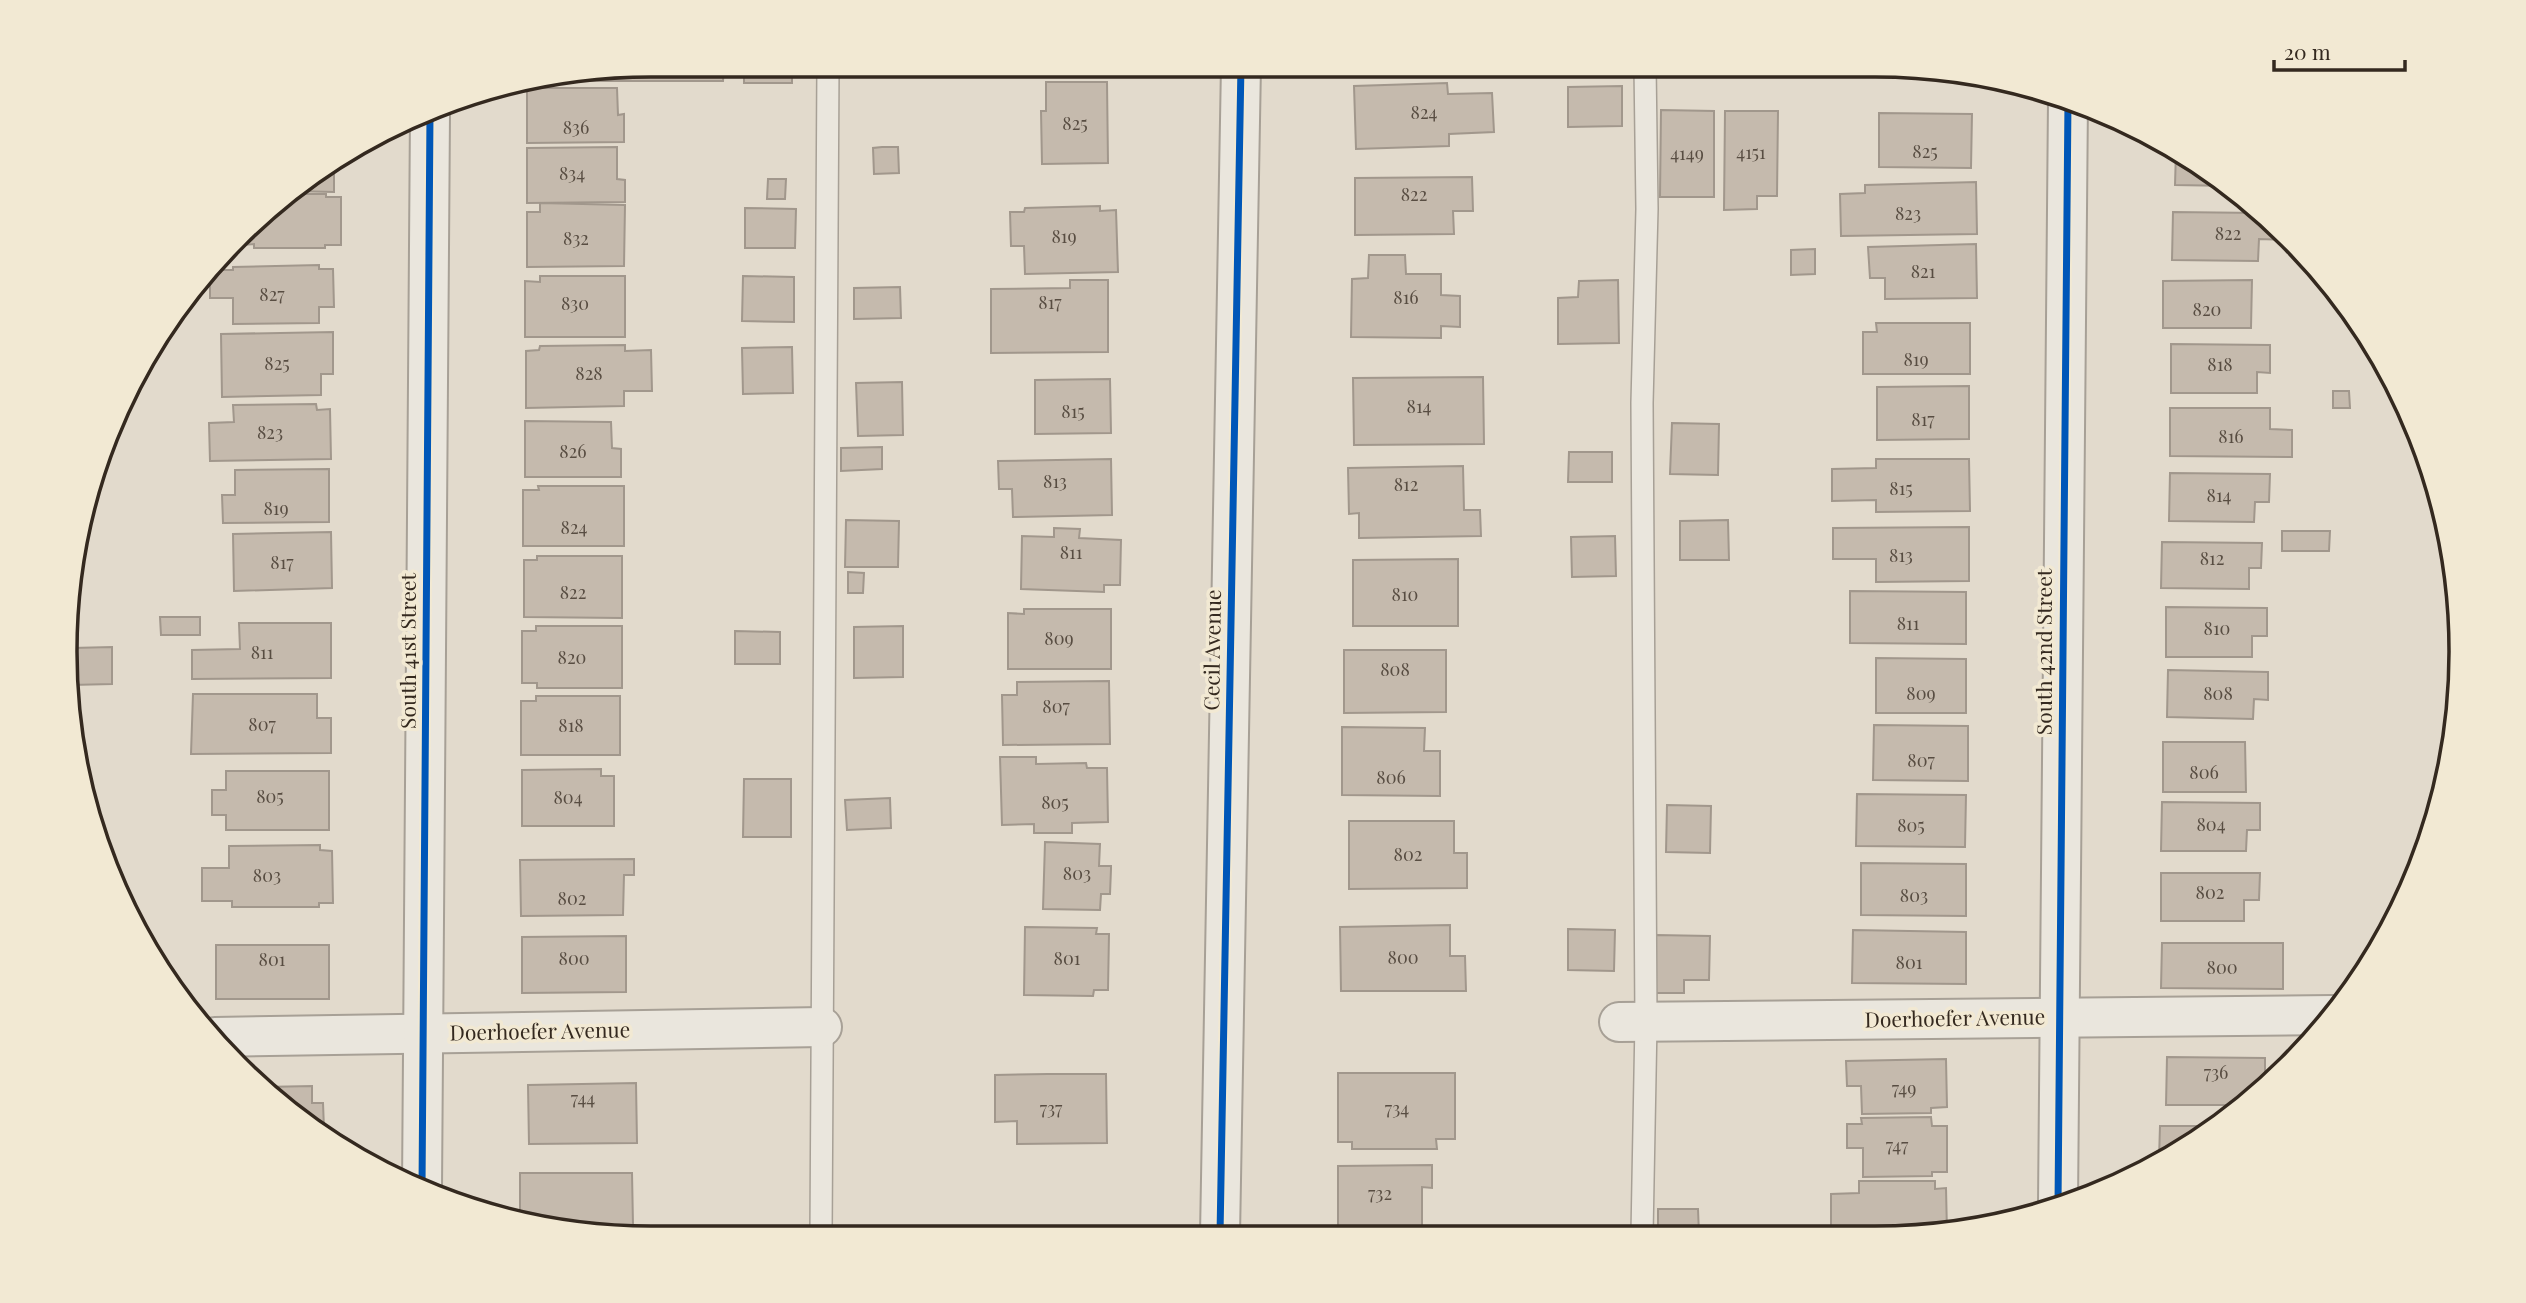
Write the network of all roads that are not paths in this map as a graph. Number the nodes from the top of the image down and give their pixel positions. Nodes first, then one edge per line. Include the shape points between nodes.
1 (828, 77) edge
2 (1241, 77) edge
3 (1645, 77) edge
4 (2068, 111) edge
5 (430, 122) edge
6 (2317, 1016) edge
7 (2060, 1018) junction
8 (1633, 1022) junction
9 (822, 1027) junction
10 (424, 1034) junction
11 (226, 1037) edge
12 (422, 1178) edge
13 (2059, 1196) edge
14 (821, 1226) edge
15 (1220, 1226) edge
16 (1642, 1226) edge

1 - 9 lane
2 - 15 street, Cecil Avenue
3 - 8 lane via 1647,209
4 - 7 street, South 42nd Street
5 - 10 street, South 41st Street
6 - 7 street, Doerhoefer Avenue
7 - 8 street, Doerhoefer Avenue
7 - 13 street, South 42nd Street
8 - 16 lane
9 - 10 street, Doerhoefer Avenue
9 - 14 lane
10 - 11 street, Doerhoefer Avenue
10 - 12 street, South 41st Street

